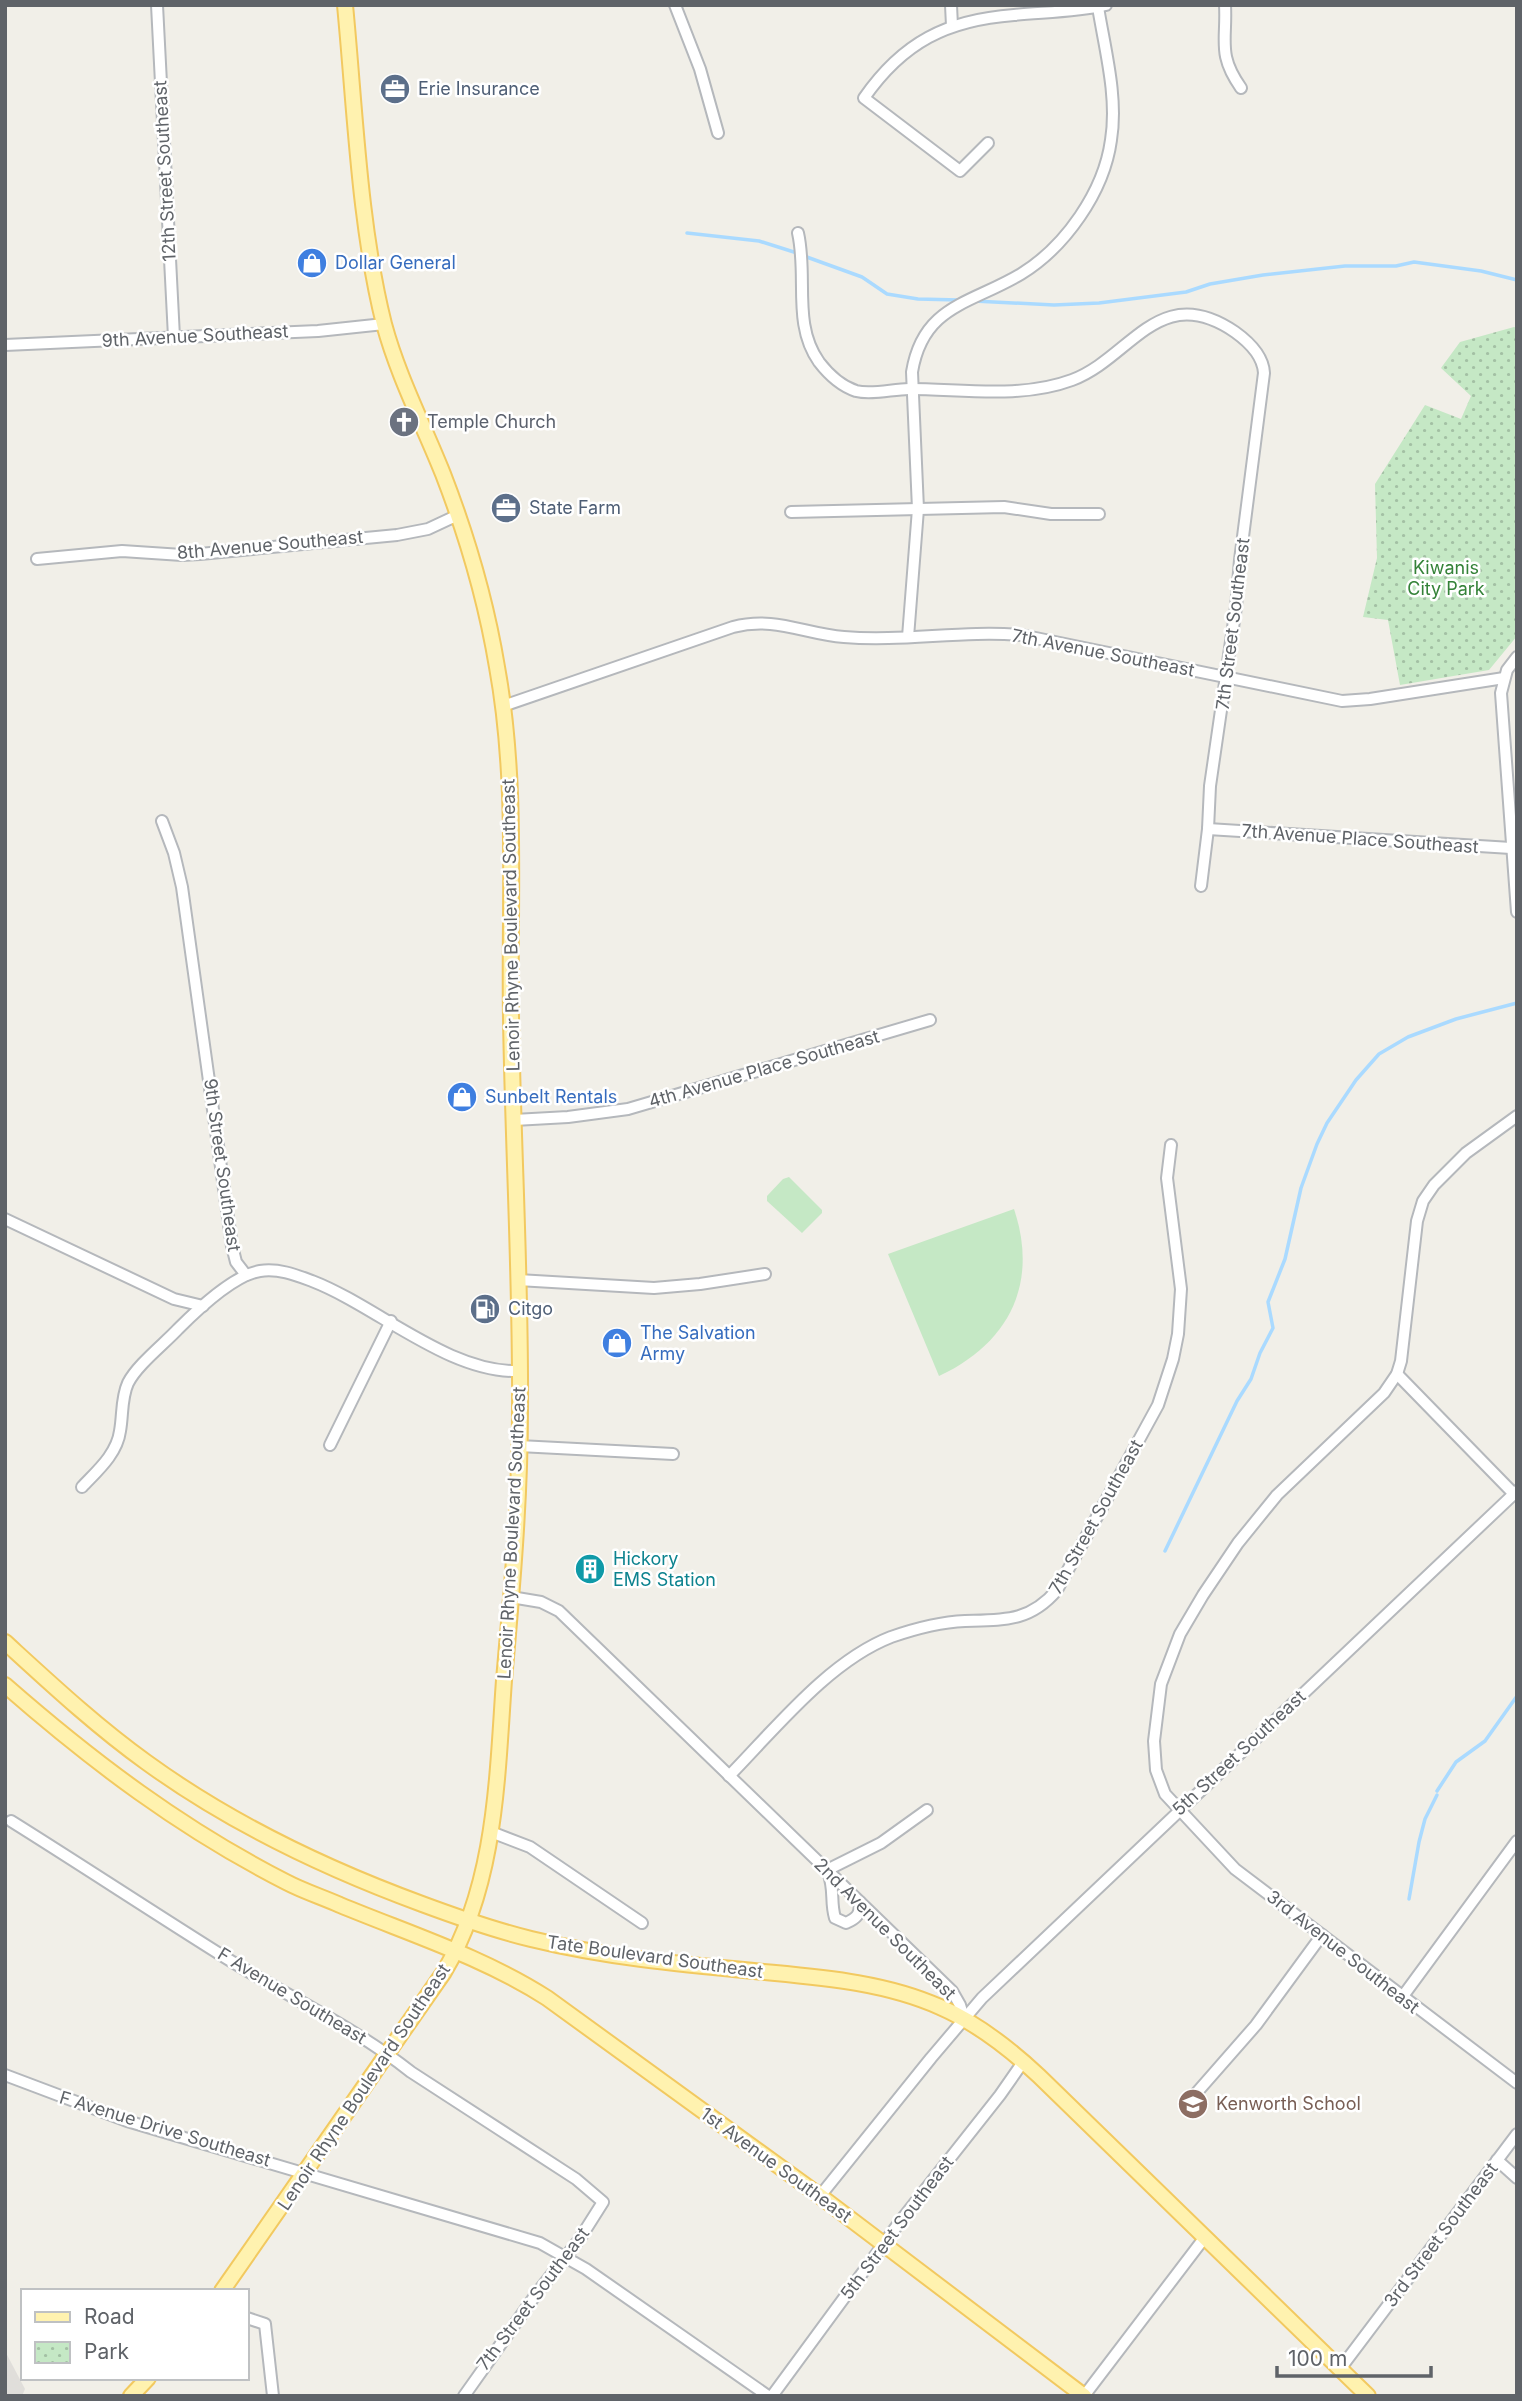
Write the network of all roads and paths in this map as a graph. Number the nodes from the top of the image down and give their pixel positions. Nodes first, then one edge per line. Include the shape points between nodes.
1 (157, 5) edge
2 (345, 5) edge
3 (675, 5) edge
4 (951, 5) edge
5 (1225, 5) edge
6 (1102, 6) edge
7 (952, 26) junction
8 (1241, 88) dead end
9 (718, 133) dead end
10 (988, 143) dead end
11 (798, 233) dead end
12 (384, 324) junction
13 (174, 337) junction
14 (5, 345) edge
15 (913, 389) junction
16 (918, 509) junction
17 (791, 512) dead end
18 (1099, 514) dead end
19 (458, 515) junction
20 (37, 559) dead end
21 (908, 637) junction
22 (1517, 657) edge
23 (1227, 677) junction
24 (1504, 678) junction
25 (503, 706) junction
26 (162, 821) dead end
27 (1208, 829) junction
28 (1511, 848) junction
29 (1200, 886) dead end
30 (1517, 912) edge
31 (930, 1020) dead end
32 (1517, 1116) edge
33 (514, 1120) junction
34 (1171, 1145) dead end
35 (5, 1219) edge
36 (765, 1274) dead end
37 (246, 1275) junction
38 (518, 1280) junction
39 (203, 1307) junction
40 (391, 1321) junction
41 (520, 1371) junction
42 (1397, 1374) junction
43 (330, 1446) dead end
44 (519, 1446) junction
45 (673, 1454) dead end
46 (82, 1487) dead end
47 (1515, 1492) edge
48 (511, 1598) junction
49 (5, 1642) edge
50 (5, 1685) edge
51 (729, 1776) junction
52 (1179, 1809) junction
53 (927, 1810) dead end
54 (11, 1821) dead end
55 (491, 1832) junction
56 (1517, 1841) edge
57 (827, 1870) junction
58 (860, 1902) junction
59 (469, 1920) junction
60 (642, 1923) dead end
61 (1322, 1935) junction
62 (456, 1951) junction
63 (1402, 1996) junction
64 (964, 2018) junction
65 (388, 2053) junction
66 (1023, 2062) junction
67 (5, 2075) edge
68 (1517, 2083) edge
69 (1192, 2098) dead end
70 (1517, 2134) edge
71 (1497, 2160) junction
72 (306, 2172) junction
73 (1517, 2178) edge
74 (820, 2196) junction
75 (603, 2202) joint
76 (1205, 2237) junction
77 (884, 2244) junction
78 (566, 2256) junction
79 (223, 2289) edge
80 (248, 2318) edge
81 (1340, 2368) junction
82 (146, 2380) edge
83 (131, 2396) edge
84 (274, 2396) edge
85 (464, 2396) edge
86 (770, 2396) edge
87 (1084, 2396) edge
88 (1368, 2396) edge

1 - 13 street, 12th Street Southeast
2 - 12 main road, Lenoir Rhyne Boulevard Southeast via 364,202
3 - 9 street
4 - 7 street
5 - 8 street via 1224,51 1231,75
6 - 7 street
6 - 15 street via 1113,120 1109,153 1098,184 1073,224 1037,262 950,309 931,325 914,357
7 - 10 street via 901,56 864,98 960,171
11 - 15 street via 804,324 819,361 837,380 858,391
12 - 13 street, 9th Avenue Southeast
12 - 19 main road, Lenoir Rhyne Boulevard Southeast
13 - 14 street, 9th Avenue Southeast
15 - 16 street
15 - 23 street, 7th Street Southeast via 1036,389 1059,384 1091,371 1148,326 1178,316 1220,324 1245,340 1262,362 1264,373
16 - 17 street
16 - 18 street
16 - 21 street
19 - 20 street, 8th Avenue Southeast via 428,529 397,535 200,554 122,551
19 - 25 main road, Lenoir Rhyne Boulevard Southeast via 490,629
21 - 23 street, 7th Avenue Southeast via 1021,635
21 - 25 street, 7th Avenue Southeast via 843,637 777,623 746,623
22 - 24 street
23 - 24 street, 7th Avenue Southeast via 1353,701
23 - 27 street, 7th Street Southeast
24 - 28 street via 1501,718
25 - 33 main road, Lenoir Rhyne Boulevard Southeast via 510,785
26 - 37 street, 9th Street Southeast via 182,887 232,1246
27 - 28 street, 7th Avenue Place Southeast
27 - 29 street, 7th Street Southeast
28 - 30 street
31 - 33 street, 4th Avenue Place Southeast via 628,1108
32 - 42 street via 1466,1153 1423,1201 1416,1221
33 - 38 main road, Lenoir Rhyne Boulevard Southeast
34 - 51 street, 7th Street Southeast via 1167,1178 1181,1289 1173,1359 1158,1405 1057,1590 1025,1615 924,1628 891,1637 853,1656
35 - 39 street via 174,1298
36 - 38 street via 654,1288
37 - 39 street, 9th Street Southeast
37 - 40 street via 272,1270 304,1278
38 - 41 main road, Lenoir Rhyne Boulevard Southeast
39 - 46 street, 9th Street Southeast via 132,1376 116,1443
40 - 41 street via 457,1357 492,1370
40 - 43 street
41 - 44 main road, Lenoir Rhyne Boulevard Southeast
42 - 47 street
42 - 52 street, 3rd Avenue Southeast via 1384,1393 1259,1515 1180,1634 1161,1684 1154,1741 1158,1781
44 - 45 street
44 - 48 main road, Lenoir Rhyne Boulevard Southeast
47 - 52 street, 5th Street Southeast
48 - 51 street, 2nd Avenue Southeast via 541,1602 559,1611
48 - 55 main road, Lenoir Rhyne Boulevard Southeast
49 - 59 main road, Tate Boulevard Southeast via 74,1706 148,1764 235,1819 364,1883
50 - 62 main road via 108,1771 223,1847 288,1883
51 - 57 street, 2nd Avenue Southeast
52 - 61 street, 3rd Avenue Southeast via 1235,1869
52 - 64 street, 5th Street Southeast
53 - 57 street via 881,1843
54 - 65 street, F Avenue Southeast via 226,1958
55 - 59 main road, Lenoir Rhyne Boulevard Southeast
55 - 60 street via 530,1847
56 - 63 street
57 - 58 street, 2nd Avenue Southeast
57 - 58 street via 835,1918 846,1923 857,1918
58 - 64 street, 2nd Avenue Southeast via 952,1991
59 - 62 main road, Lenoir Rhyne Boulevard Southeast
59 - 64 main road, Tate Boulevard Southeast via 600,1953 863,1985 920,1999
61 - 63 street, 3rd Avenue Southeast
61 - 69 street via 1256,2025
62 - 65 main road, Lenoir Rhyne Boulevard Southeast
62 - 74 main road, 1st Avenue Southeast via 547,1998
63 - 68 street, 3rd Avenue Southeast
64 - 66 main road, 2nd Avenue Southeast
64 - 74 street, 5th Street Southeast
65 - 72 main road, Lenoir Rhyne Boulevard Southeast
65 - 75 street, F Avenue Southeast via 576,2179
66 - 76 main road, 2nd Avenue Southeast
66 - 77 street, 5th Street Southeast
67 - 72 street, F Avenue Drive Southeast via 127,2120
70 - 71 street, 3rd Street Southeast
71 - 73 street
71 - 81 street, 3rd Street Southeast
72 - 78 street, F Avenue Drive Southeast via 518,2235
72 - 79 main road, Lenoir Rhyne Boulevard Southeast
74 - 77 main road, 1st Avenue Southeast
75 - 78 street, 7th Street Southeast
76 - 81 main road, 2nd Avenue Southeast
76 - 87 street
77 - 86 street, 5th Street Southeast
77 - 87 main road, 1st Avenue Southeast
78 - 85 street, 7th Street Southeast
78 - 86 street
80 - 84 street via 265,2323
81 - 88 main road, 2nd Avenue Southeast
82 - 83 main road

